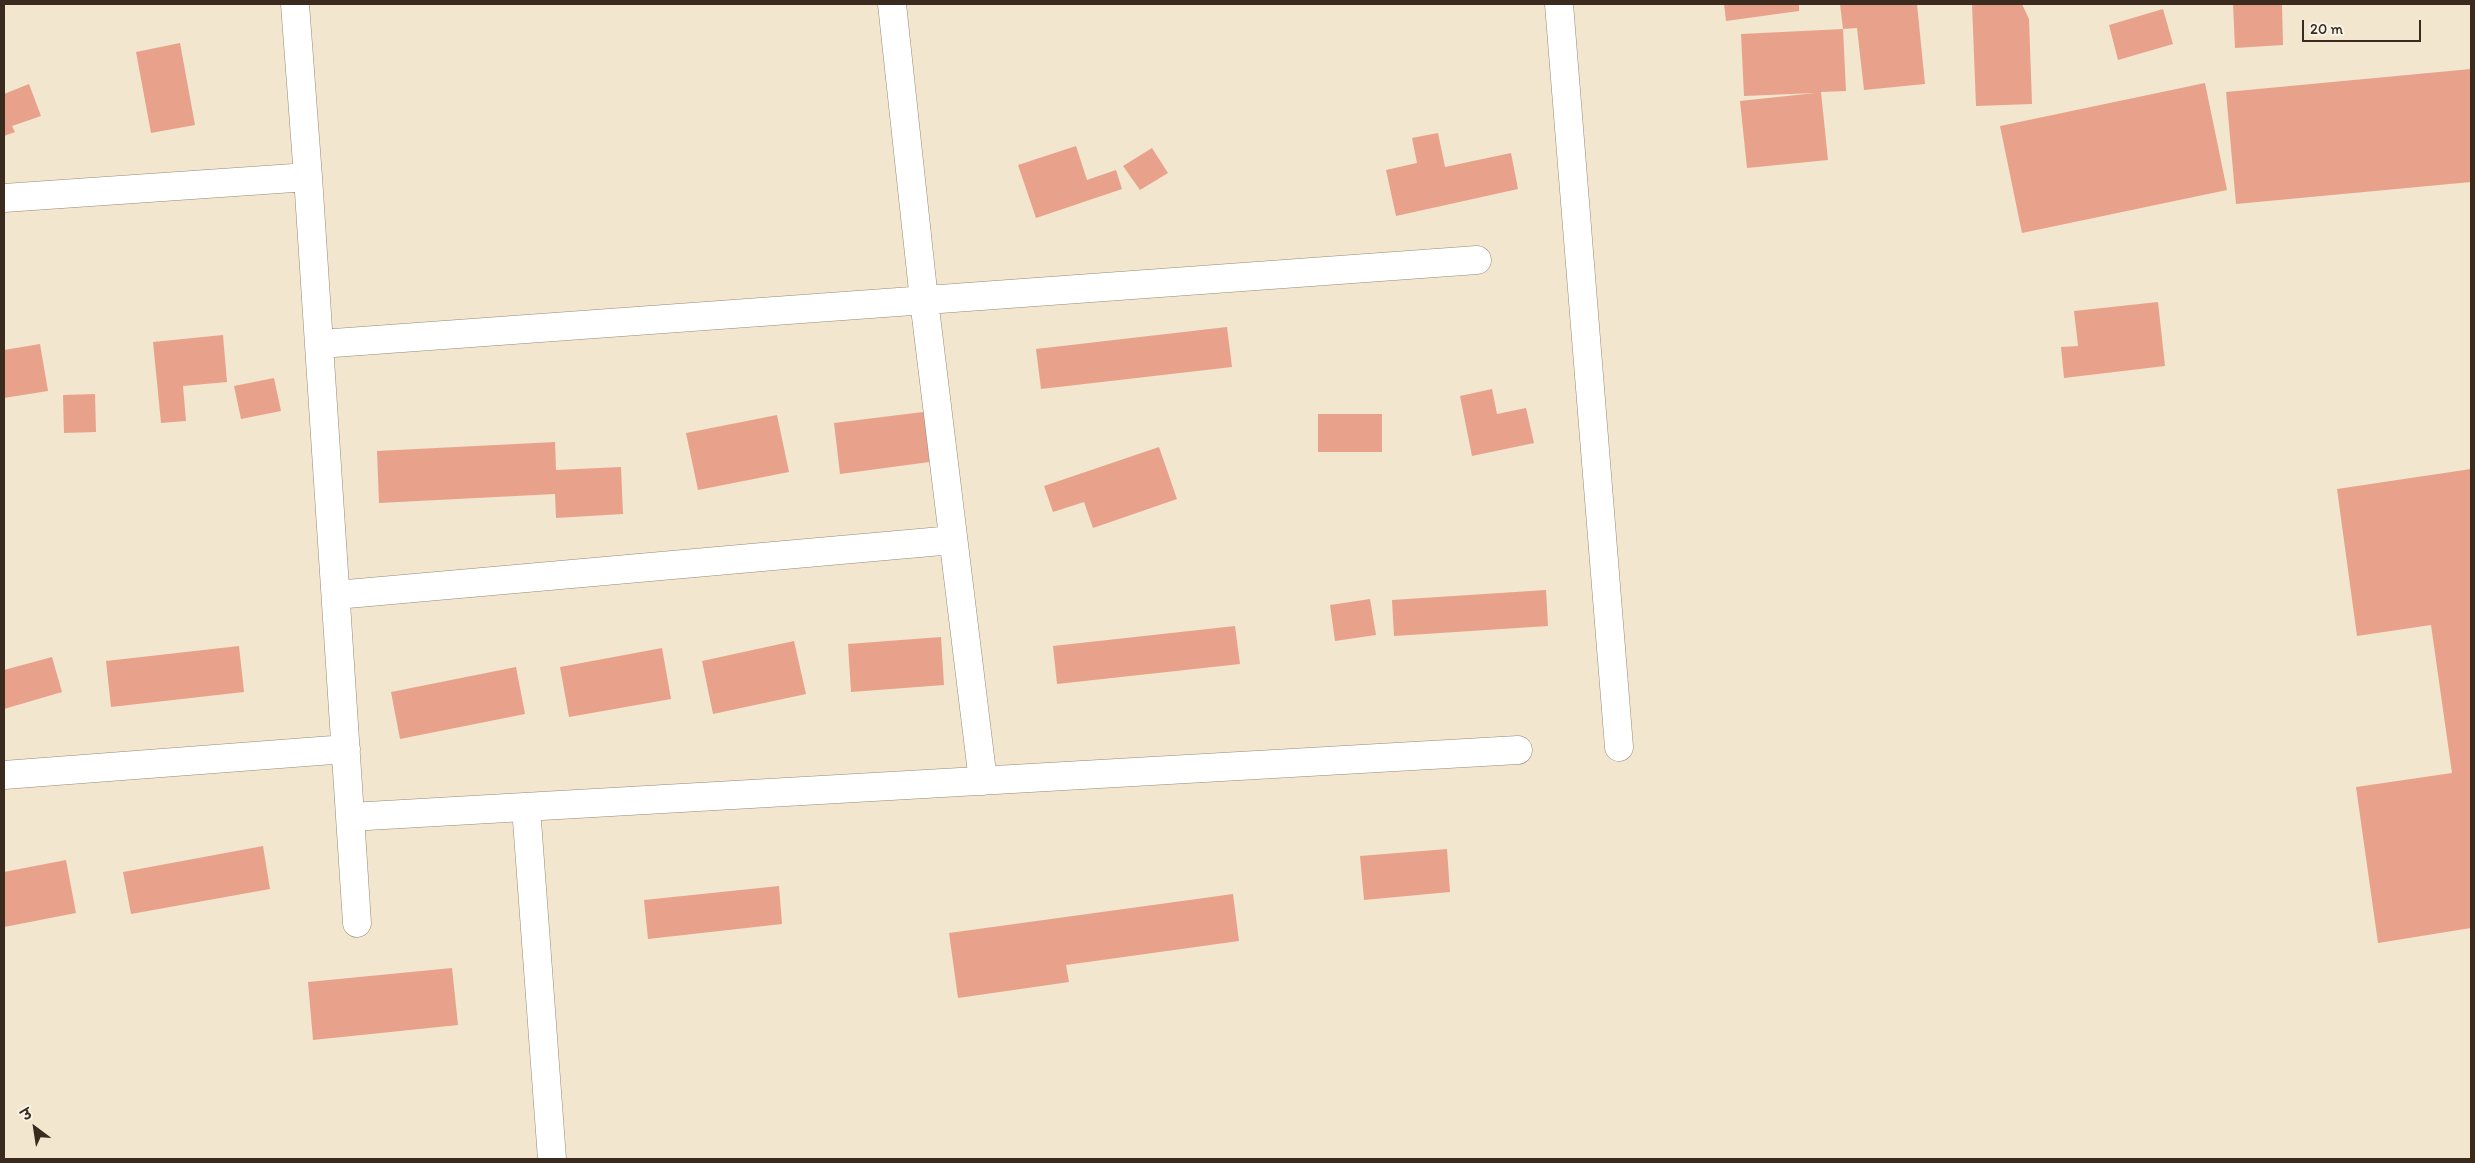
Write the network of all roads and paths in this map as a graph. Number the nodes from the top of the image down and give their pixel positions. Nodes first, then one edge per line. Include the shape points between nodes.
1 (295, 4) edge
2 (892, 4) edge
3 (1559, 4) edge
4 (308, 177) junction
5 (4, 198) edge
6 (1477, 260) dead end
7 (924, 300) junction
8 (320, 344) junction
9 (953, 540) junction
10 (336, 595) junction
11 (1619, 747) dead end
12 (346, 748) junction
13 (1518, 750) dead end
14 (4, 775) edge
15 (983, 781) junction
16 (526, 807) junction
17 (350, 817) junction
18 (357, 923) dead end
19 (552, 1159) edge

1 - 4 street
2 - 7 street
3 - 11 street
4 - 5 street
4 - 8 street
6 - 7 street
7 - 8 street
7 - 9 street
8 - 10 street
9 - 10 street
9 - 15 street
10 - 12 street
12 - 14 street
12 - 17 street
13 - 15 street
15 - 16 street
16 - 17 street
16 - 19 street
17 - 18 street

